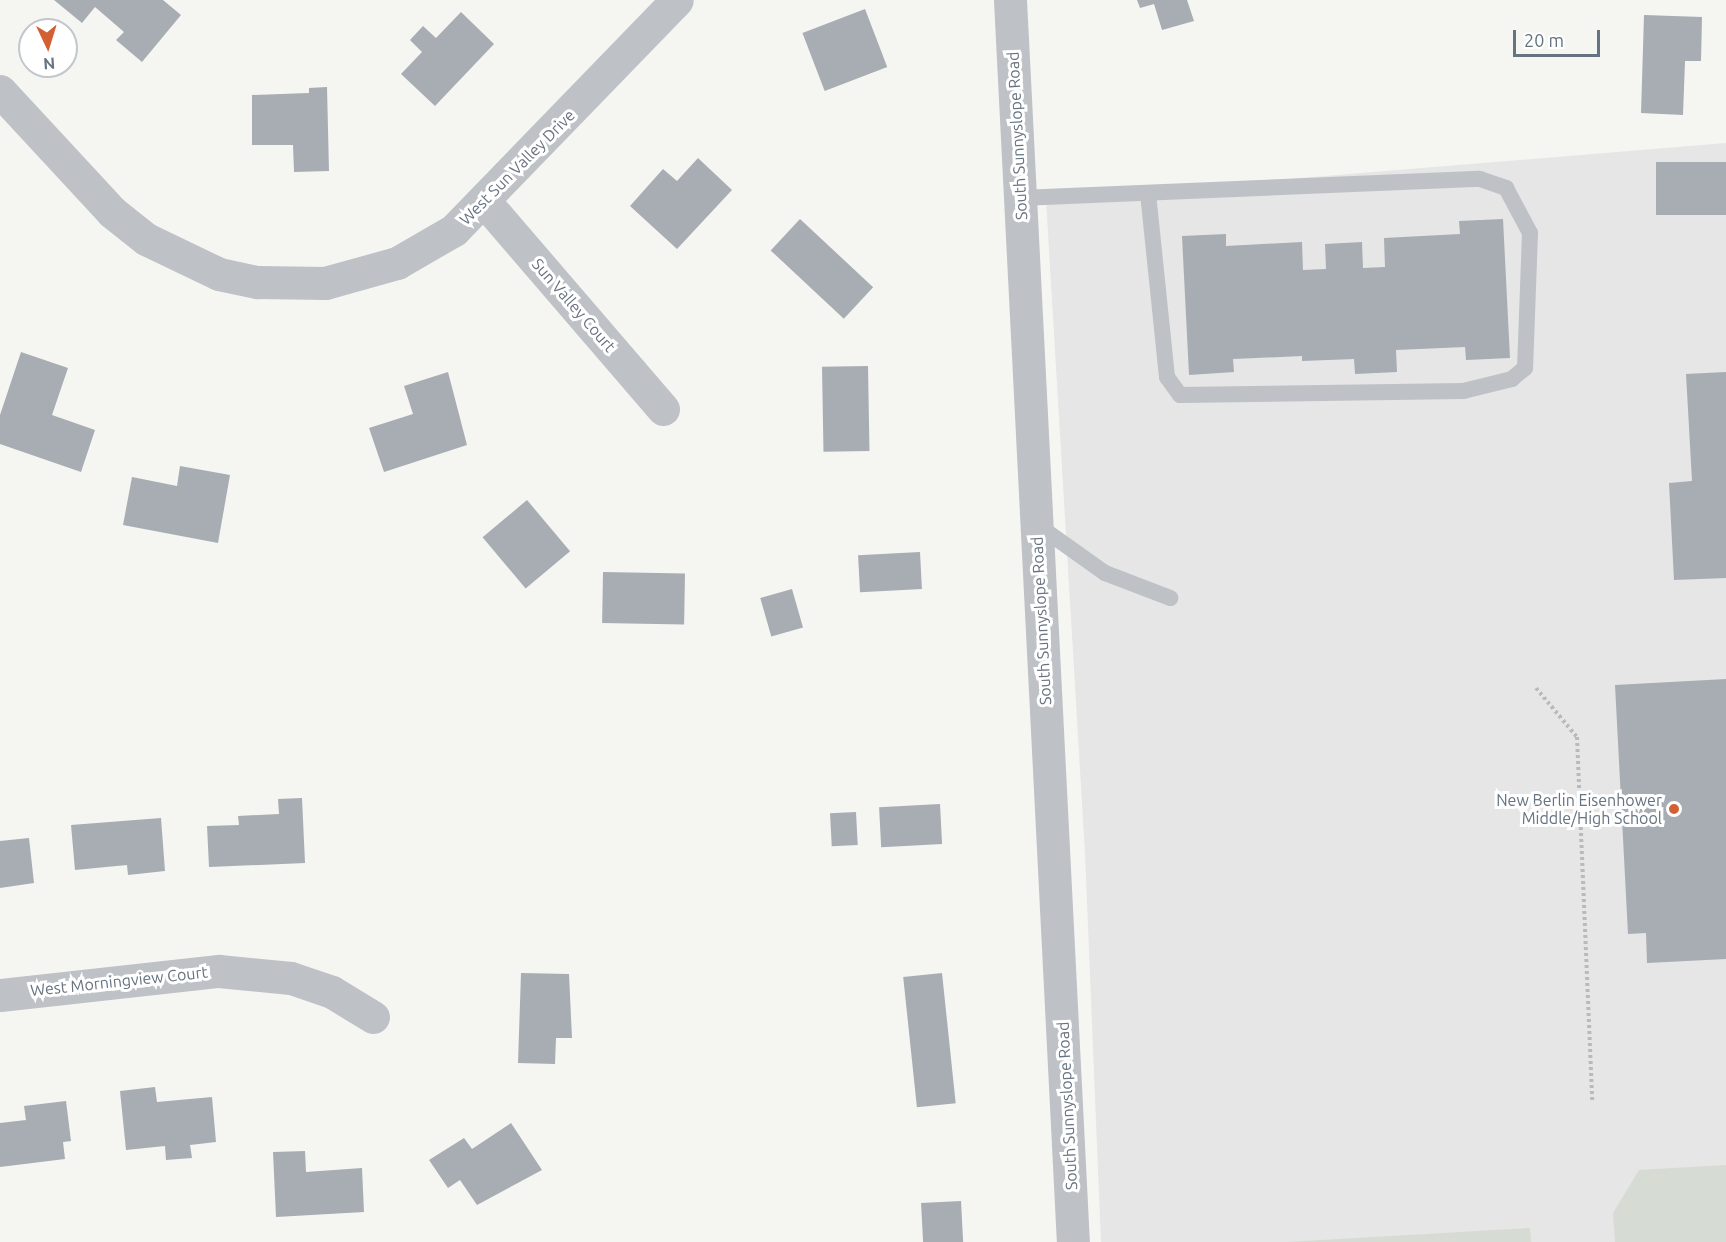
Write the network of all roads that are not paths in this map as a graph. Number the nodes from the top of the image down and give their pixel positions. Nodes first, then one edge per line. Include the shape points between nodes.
1 (677, 0) edge
2 (1010, 0) edge
3 (0, 91) edge
4 (1148, 193) junction
5 (1020, 198) junction
6 (485, 202) junction
7 (663, 409) dead end
8 (1036, 524) junction
9 (1170, 598) dead end
10 (0, 995) edge
11 (373, 1017) dead end
12 (1073, 1242) edge

1 - 6 street, West Sun Valley Drive
2 - 5 street, South Sunnyslope Road
3 - 6 street, West Sun Valley Drive via 112,212 146,239 219,274 307,285 363,276 433,244
4 - 4 lane via 1480,179 1506,188 1530,233 1525,368 1512,379 1463,391 1180,394 1167,377
4 - 5 lane
5 - 8 street, South Sunnyslope Road
6 - 7 street, Sun Valley Court
8 - 9 lane via 1104,573
8 - 12 street, South Sunnyslope Road
10 - 11 street, West Morningview Court via 219,971 291,978 332,992

